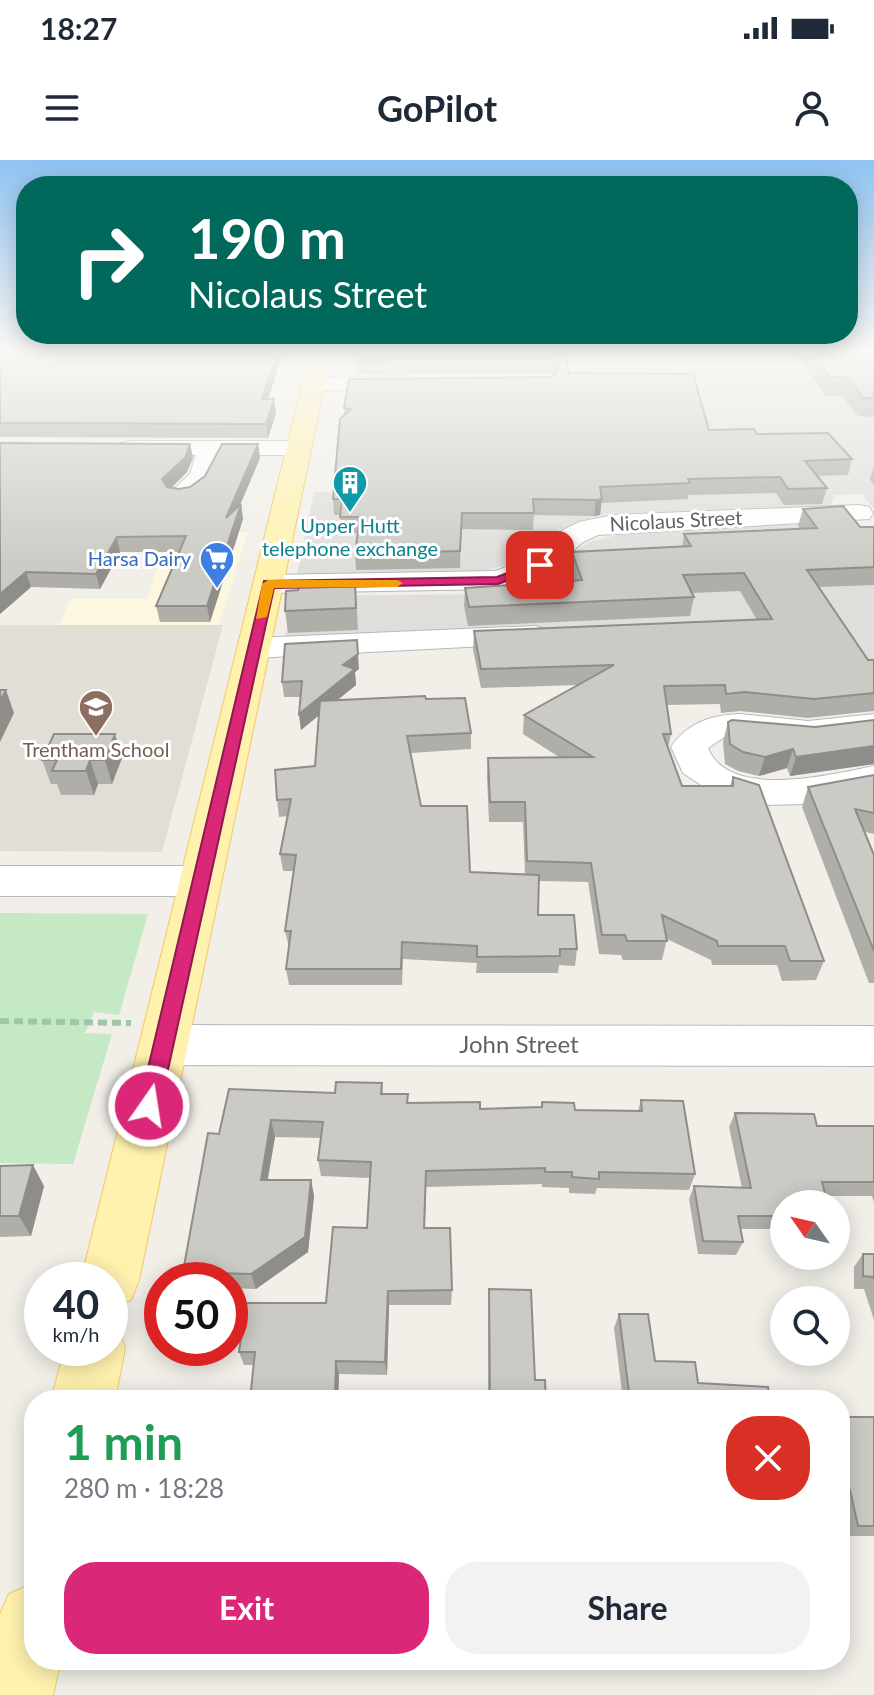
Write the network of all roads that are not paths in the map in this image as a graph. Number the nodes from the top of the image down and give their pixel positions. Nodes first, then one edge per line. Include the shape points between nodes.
1 (304, 425) edge
2 (103, 448) edge
3 (299, 448) junction
4 (211, 449) junction
5 (181, 494) edge
6 (860, 513) dead end
7 (268, 584) junction
8 (559, 635) edge
9 (253, 648) junction
10 (874, 725) edge
11 (874, 778) edge
12 (0, 881) edge
13 (199, 881) junction
14 (166, 1034) junction
15 (874, 1046) edge
16 (114, 1262) edge
17 (91, 1366) edge
18 (85, 1390) edge
19 (24, 1661) edge
20 (16, 1695) edge

1 - 3 main road
2 - 4 street
3 - 4 street
3 - 7 main road
4 - 5 street via 202,477
6 - 7 street, Nicolaus Street via 613,523 589,528 540,565 498,580
7 - 9 main road
8 - 9 street
9 - 13 main road
10 - 11 street via 801,732 719,725 700,732 689,747 696,765 717,779 766,793 804,792
12 - 13 street
13 - 14 main road
14 - 15 street, John Street
14 - 16 main road
17 - 18 main road
19 - 20 main road

